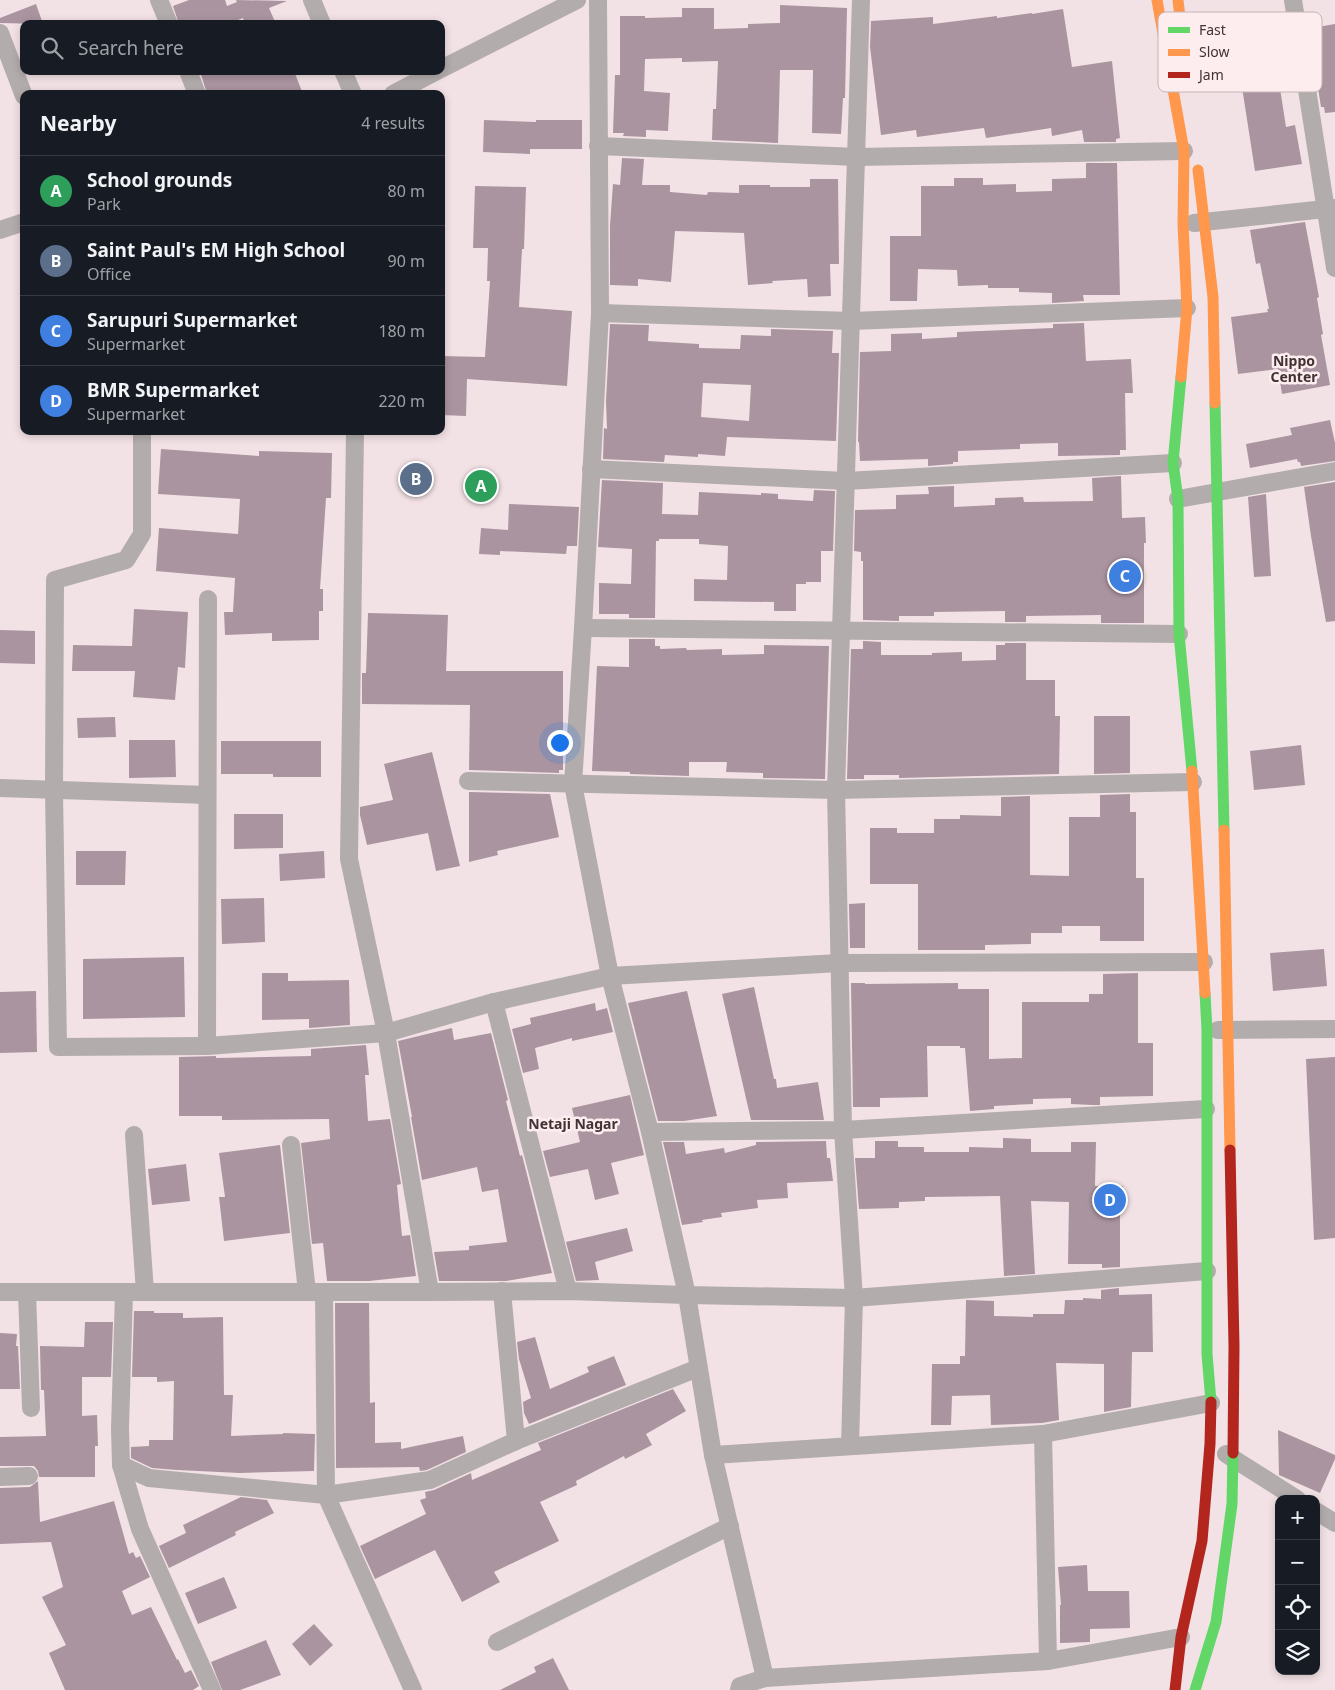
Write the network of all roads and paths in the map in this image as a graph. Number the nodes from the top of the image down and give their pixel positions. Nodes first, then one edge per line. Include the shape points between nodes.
1 (159, 0) edge
2 (312, 0) edge
3 (577, 0) edge
4 (598, 0) edge
5 (861, 0) edge
6 (167, 20) edge
7 (320, 20) edge
8 (0, 33) edge
9 (445, 67) edge
10 (190, 75) edge
11 (345, 75) edge
12 (429, 75) edge
13 (22, 90) edge
14 (195, 90) edge
15 (351, 90) edge
16 (401, 90) edge
17 (1177, 92) edge
18 (1309, 92) edge
19 (598, 146) junction
20 (1190, 153) junction
21 (857, 157) junction
22 (1330, 209) edge
23 (1204, 222) junction
24 (20, 223) edge
25 (1183, 224) junction
26 (0, 230) edge
27 (1335, 268) edge
28 (1186, 308) junction
29 (600, 313) junction
30 (852, 321) junction
31 (142, 435) edge
32 (355, 435) edge
33 (1173, 463) junction
34 (591, 469) junction
35 (1335, 471) edge
36 (846, 481) junction
37 (1217, 492) junction
38 (1178, 499) junction
39 (208, 599) dead end
40 (583, 628) junction
41 (841, 630) junction
42 (1179, 634) junction
43 (468, 781) dead end
44 (1193, 782) junction
45 (573, 784) junction
46 (0, 788) edge
47 (54, 790) junction
48 (836, 790) junction
49 (207, 795) junction
50 (1204, 962) junction
51 (839, 963) junction
52 (610, 976) junction
53 (494, 1002) junction
54 (1335, 1028) edge
55 (1208, 1030) junction
56 (1228, 1030) junction
57 (386, 1033) junction
58 (207, 1046) junction
59 (1206, 1109) junction
60 (843, 1130) junction
61 (650, 1132) junction
62 (134, 1134) dead end
63 (291, 1145) dead end
64 (1207, 1271) junction
65 (568, 1291) junction
66 (0, 1292) edge
67 (27, 1292) junction
68 (145, 1292) junction
69 (315, 1292) junction
70 (430, 1292) junction
71 (502, 1292) junction
72 (124, 1293) junction
73 (687, 1295) junction
74 (854, 1298) junction
75 (698, 1368) junction
76 (1211, 1403) junction
77 (31, 1408) dead end
78 (1043, 1434) junction
79 (516, 1441) junction
80 (1210, 1444) junction
81 (850, 1446) junction
82 (713, 1455) junction
83 (1232, 1458) junction
84 (121, 1465) junction
85 (29, 1476) dead end
86 (0, 1477) edge
87 (326, 1495) junction
88 (1291, 1495) edge
89 (1320, 1514) edge
90 (1335, 1523) edge
91 (730, 1526) junction
92 (1181, 1637) junction
93 (497, 1642) dead end
94 (1048, 1661) junction
95 (765, 1678) junction
96 (1181, 1687) edge
97 (212, 1690) edge
98 (412, 1690) edge
99 (739, 1690) edge
100 (1195, 1690) edge

1 - 6 street
2 - 7 street
3 - 9 street
4 - 19 street
5 - 21 street
8 - 13 street
10 - 14 street
11 - 15 street
12 - 16 street
17 - 20 main road
18 - 22 street
19 - 21 street
19 - 29 street
20 - 21 street
20 - 23 main road
20 - 25 main road
21 - 30 street
22 - 23 street
22 - 27 street
23 - 25 street
23 - 37 main road via 1214,297
24 - 26 street
25 - 28 main road
28 - 30 street
28 - 33 main road
29 - 30 street
29 - 34 street
30 - 36 street
31 - 47 street via 142,534 126,560 56,580
32 - 57 street via 349,859
33 - 36 street
33 - 38 main road
34 - 36 street
34 - 40 street
35 - 37 street
36 - 41 street
37 - 38 street
37 - 56 main road
38 - 42 main road
39 - 49 street
40 - 41 street
40 - 45 street
41 - 42 street
41 - 48 street
42 - 44 main road
43 - 45 street
44 - 48 street
44 - 50 main road
45 - 48 street
45 - 52 street
46 - 47 street
47 - 49 street
47 - 58 street via 58,1047
48 - 51 street
49 - 58 street
50 - 51 street
50 - 55 main road
51 - 52 street
51 - 60 street
52 - 53 street
52 - 61 street
53 - 57 street
53 - 65 street
54 - 56 street
55 - 56 street
55 - 59 main road
56 - 83 main road via 1234,1346
57 - 58 street
57 - 70 street
59 - 60 street
59 - 64 main road
60 - 61 street
60 - 74 street
61 - 73 street
62 - 68 street
63 - 69 street
64 - 74 street
64 - 76 main road via 1206,1354
65 - 71 street
65 - 73 street
66 - 67 street
67 - 72 street
67 - 77 street
68 - 69 street
68 - 72 street
69 - 70 street
69 - 87 street
70 - 71 street
71 - 79 street
72 - 84 street
73 - 74 street
73 - 75 street
74 - 81 street
75 - 79 street
75 - 82 street
76 - 78 street
76 - 80 main road
78 - 81 street
78 - 94 street
79 - 87 street via 430,1480
80 - 83 street
80 - 92 main road via 1202,1541
81 - 82 street
82 - 91 street
83 - 88 street
83 - 100 main road via 1232,1504 1216,1622
84 - 87 street via 149,1478
84 - 97 street via 140,1529
85 - 86 street
87 - 98 street
89 - 90 street
91 - 93 street
91 - 95 street
92 - 94 street
92 - 96 main road
94 - 95 street
95 - 99 street via 740,1686

